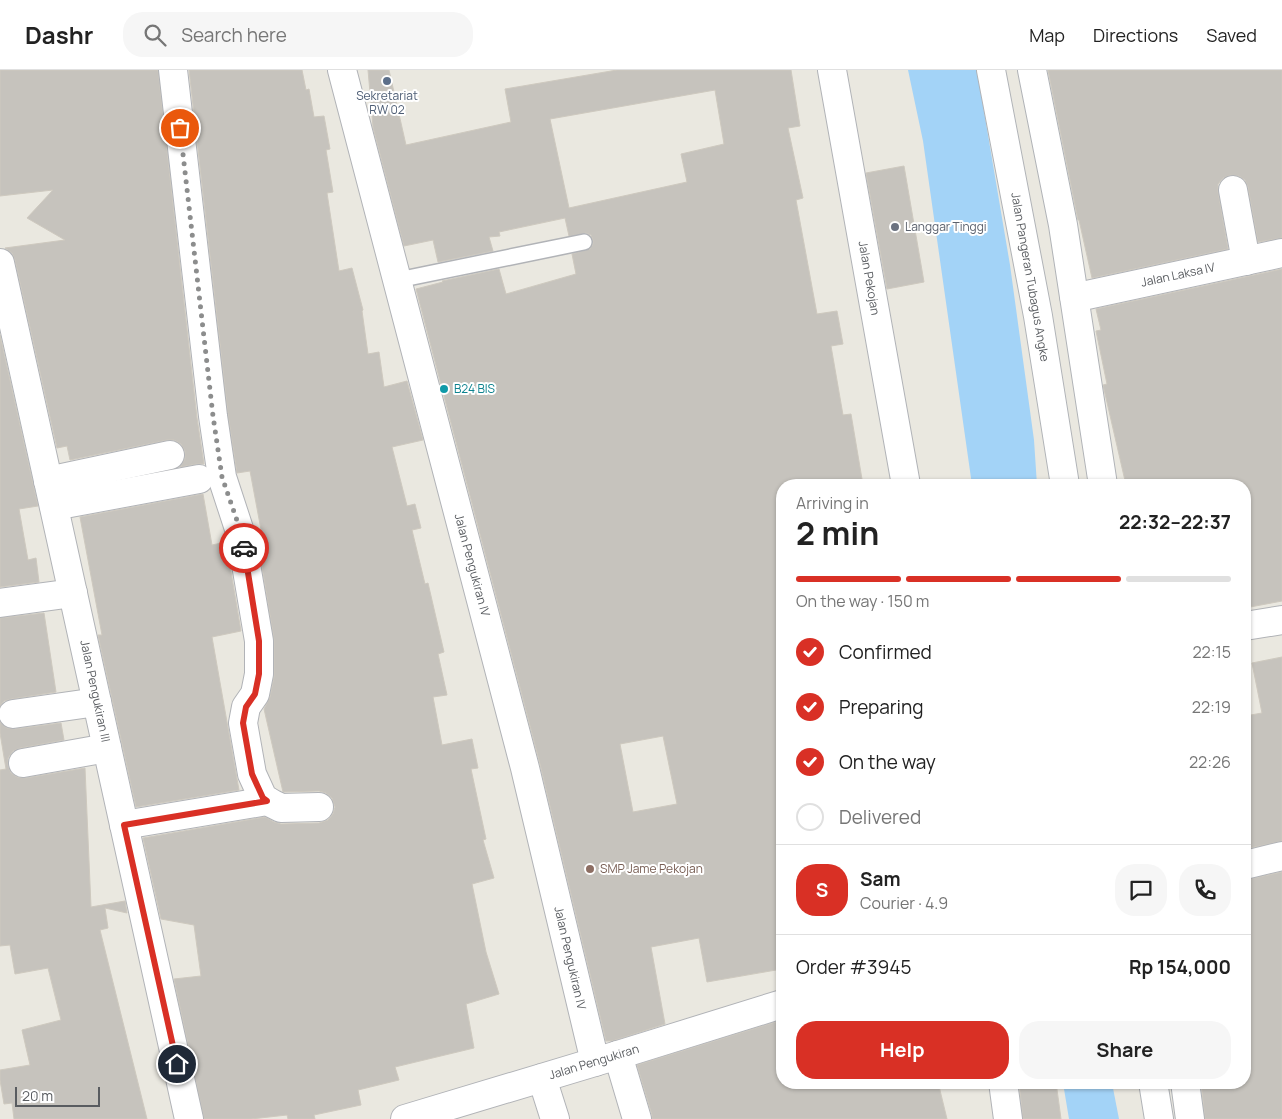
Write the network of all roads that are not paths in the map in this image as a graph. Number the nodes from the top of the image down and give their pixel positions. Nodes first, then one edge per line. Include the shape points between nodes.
1 (173, 70) edge
2 (342, 70) edge
3 (832, 70) edge
4 (991, 70) edge
5 (1032, 70) edge
6 (1233, 190) dead end
7 (584, 242) dead end
8 (1282, 253) edge
9 (1246, 261) junction
10 (0, 263) edge
11 (398, 280) junction
12 (1074, 296) junction
13 (170, 455) dead end
14 (199, 478) dead end
15 (905, 479) edge
16 (1064, 479) edge
17 (1102, 479) edge
18 (51, 493) junction
19 (73, 592) junction
20 (0, 603) edge
21 (1282, 620) edge
22 (1251, 625) edge
23 (97, 702) junction
24 (13, 714) dead end
25 (107, 748) junction
26 (23, 762) dead end
27 (267, 801) junction
28 (319, 807) dead end
29 (124, 825) junction
30 (1282, 856) edge
31 (1251, 864) edge
32 (776, 1006) edge
33 (606, 1059) junction
34 (542, 1078) junction
35 (1004, 1089) edge
36 (1154, 1089) edge
37 (1186, 1089) edge
38 (189, 1119) edge
39 (405, 1119) edge
40 (555, 1119) edge
41 (637, 1119) edge
42 (1008, 1119) edge
43 (1159, 1119) edge
44 (1190, 1119) edge

1 - 27 street via 222,477 242,535 259,641 259,674 243,723 252,774
2 - 11 street, Jalan Pengukiran IV
3 - 15 street, Jalan Pekojan
4 - 16 street, Jalan Pangeran Tubagus Angke via 1038,316
5 - 12 street
6 - 9 street
7 - 11 lane
8 - 9 street, Jalan Laksa IV
9 - 12 street, Jalan Laksa IV
10 - 18 street, Jalan Pengukiran III
11 - 33 street, Jalan Pengukiran IV via 525,768
12 - 17 street
13 - 18 street
14 - 18 street
18 - 19 street, Jalan Pengukiran III
19 - 20 street
19 - 23 street, Jalan Pengukiran III
21 - 22 street
23 - 24 street
23 - 25 street, Jalan Pengukiran III
25 - 26 street
25 - 29 street, Jalan Pengukiran III
27 - 28 street via 281,808
27 - 29 street
29 - 38 street, Jalan Pengukiran III
30 - 31 street
32 - 33 street, Jalan Pengukiran
33 - 34 street, Jalan Pengukiran
33 - 41 street, Jalan Pengukiran IV
34 - 39 street, Jalan Pengukiran
34 - 40 street
35 - 42 street
36 - 43 street
37 - 44 street

